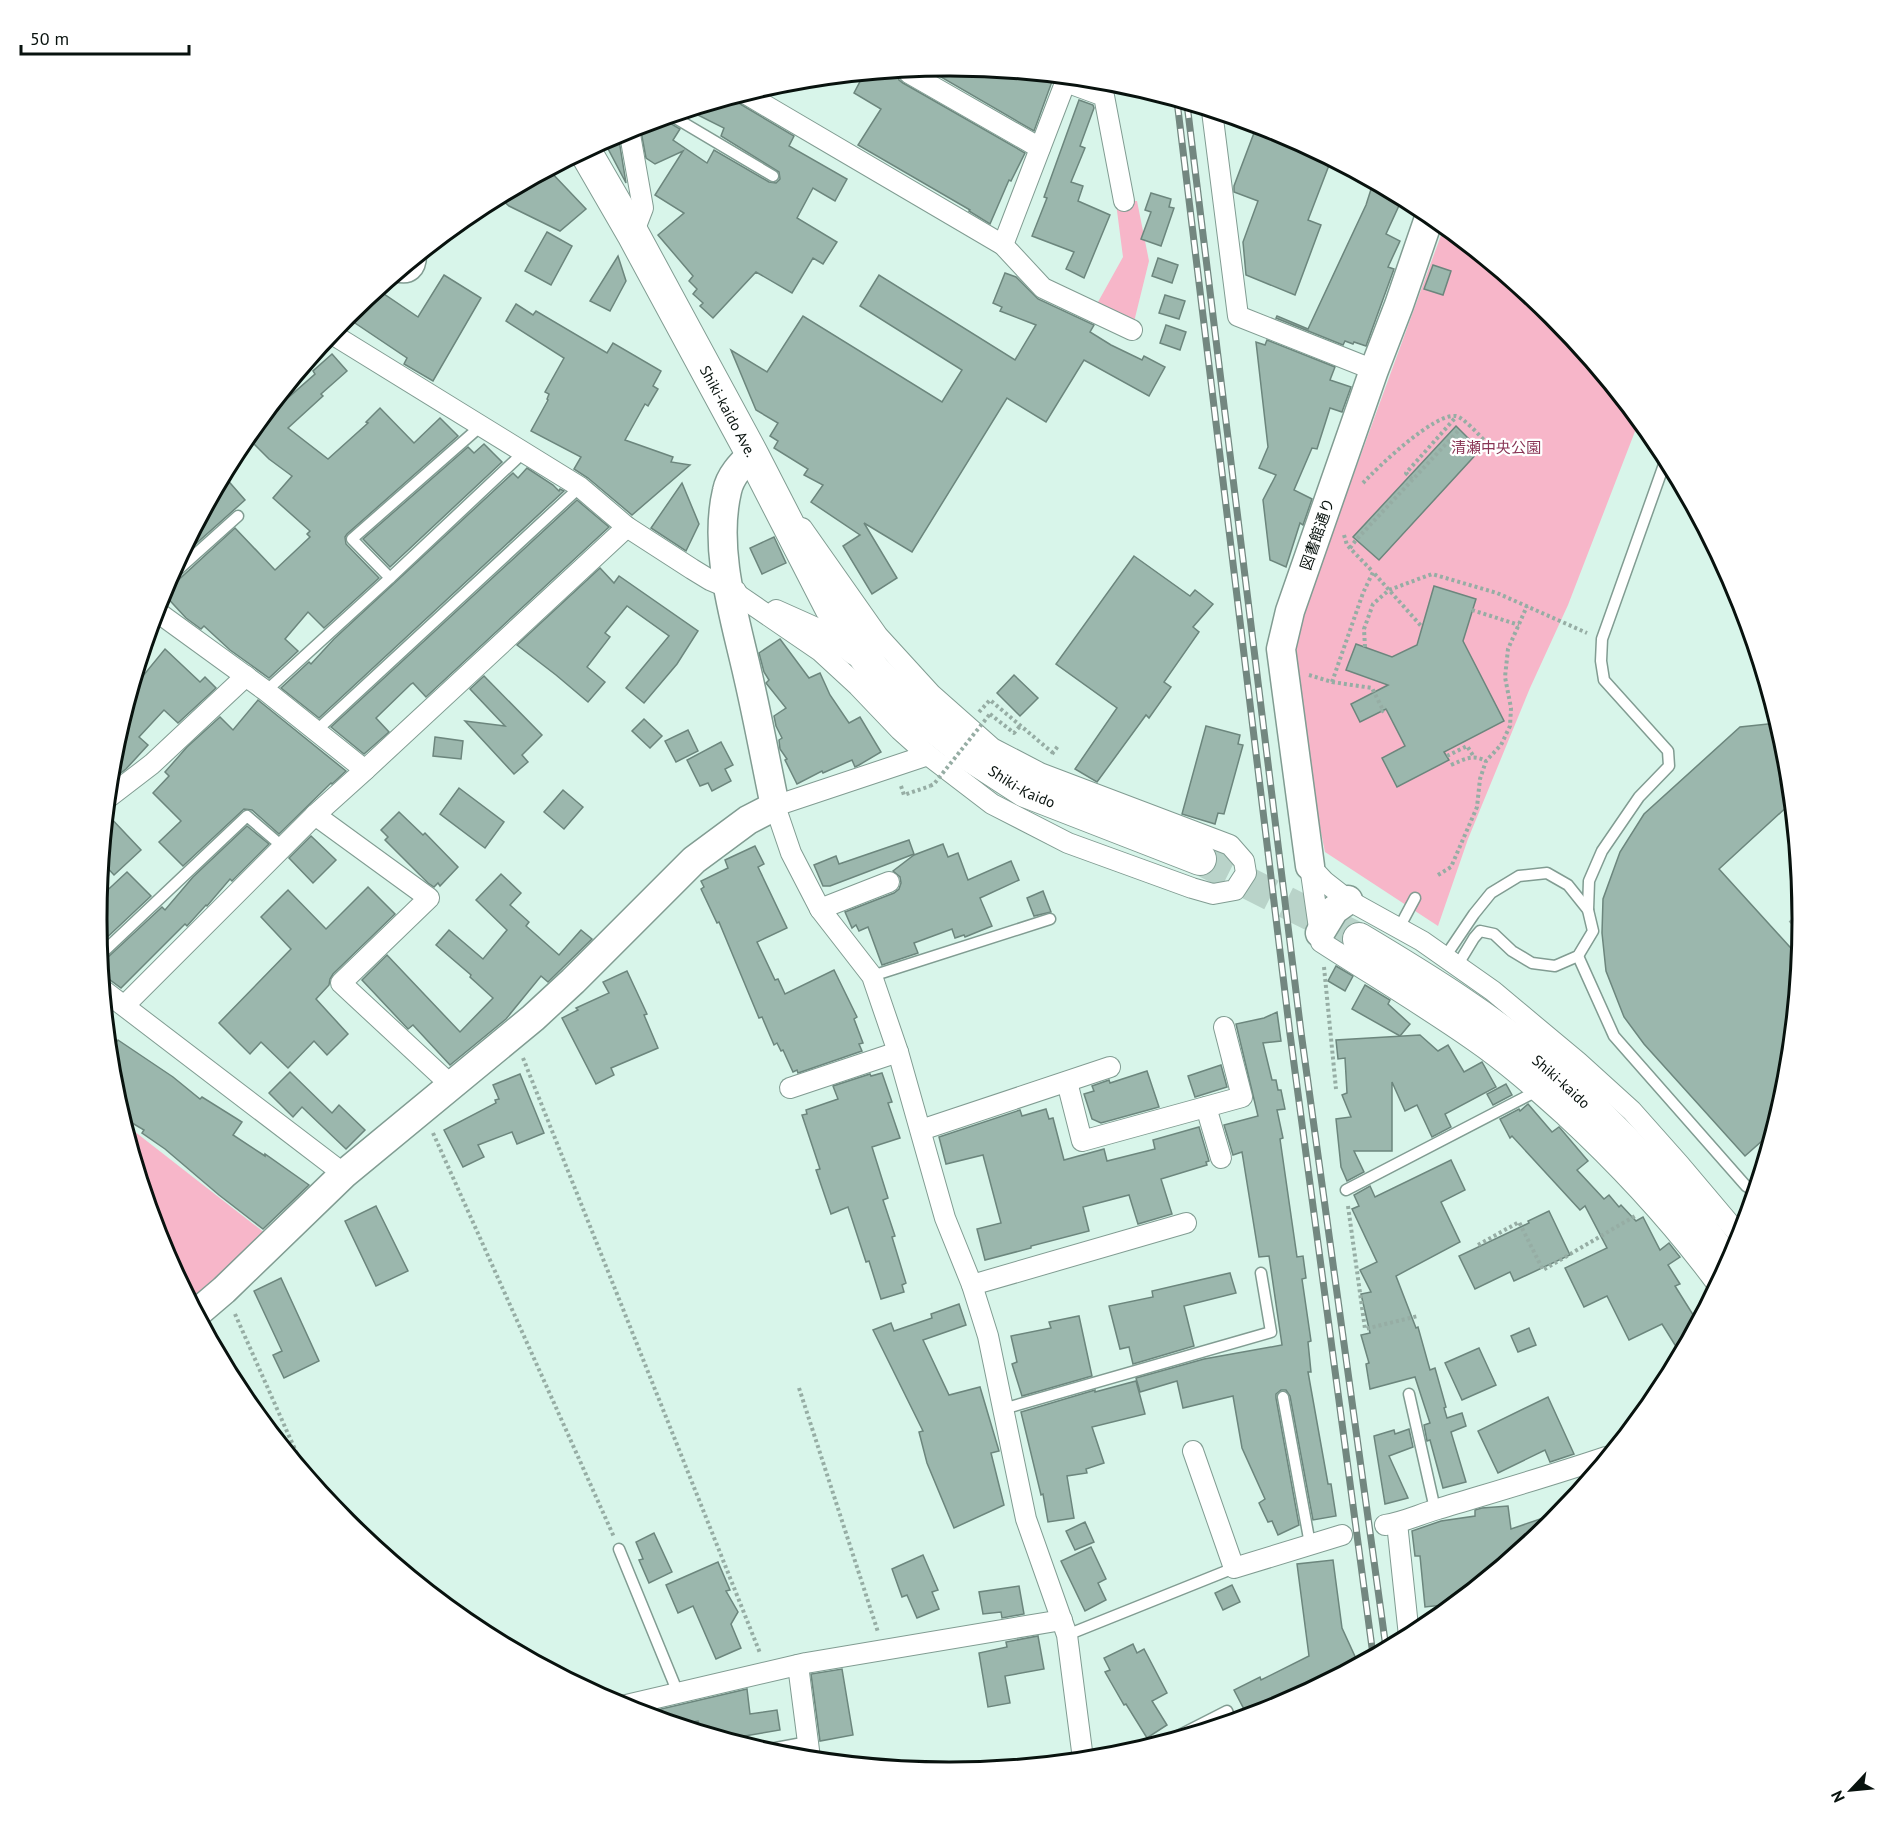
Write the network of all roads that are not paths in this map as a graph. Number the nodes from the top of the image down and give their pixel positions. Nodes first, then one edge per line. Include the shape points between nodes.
1 (920, 77) edge
2 (1065, 85) edge
3 (1087, 89) edge
4 (755, 100) edge
5 (1213, 119) edge
6 (680, 121) edge
7 (631, 140) edge
8 (1040, 148) junction
9 (589, 158) edge
10 (773, 176) dead end
11 (1124, 201) dead end
12 (1427, 225) edge
13 (633, 234) junction
14 (1003, 245) junction
15 (421, 264) edge
16 (404, 278) edge
17 (1132, 330) dead end
18 (339, 339) edge
19 (1374, 370) junction
20 (482, 425) junction
21 (524, 452) junction
22 (759, 467) junction
23 (1662, 470) edge
24 (580, 487) junction
25 (238, 516) dead end
26 (627, 527) junction
27 (187, 562) edge
28 (390, 578) junction
29 (728, 588) junction
30 (164, 617) edge
31 (874, 670) junction
32 (246, 676) junction
33 (266, 691) junction
34 (316, 731) junction
35 (928, 755) junction
36 (365, 770) junction
37 (117, 790) edge
38 (775, 806) junction
39 (315, 815) junction
40 (283, 847) junction
41 (1200, 859) tunnel mouth
42 (1310, 866) junction
43 (890, 882) dead end
44 (1415, 898) dead end
45 (1348, 900) junction
46 (820, 909) junction
47 (1588, 910) junction
48 (1050, 919) dead end
49 (1399, 928) junction
50 (1320, 937) junction
51 (1359, 939) tunnel mouth
52 (108, 947) edge
53 (1578, 956) junction
54 (1451, 962) junction
55 (872, 976) junction
56 (111, 995) edge
57 (125, 1005) junction
58 (1224, 1027) dead end
59 (898, 1052) junction
60 (1110, 1067) dead end
61 (1067, 1082) junction
62 (452, 1086) junction
63 (790, 1088) dead end
64 (1537, 1091) junction
65 (1206, 1107) junction
66 (921, 1130) junction
67 (1221, 1158) dead end
68 (344, 1174) junction
69 (1748, 1187) edge
70 (1346, 1190) road end
71 (1186, 1223) dead end
72 (1733, 1228) edge
73 (1722, 1255) edge
74 (1261, 1273) dead end
75 (1712, 1277) edge
76 (972, 1285) junction
77 (203, 1308) edge
78 (1409, 1394) dead end
79 (1283, 1397) dead end
80 (1003, 1409) junction
81 (1193, 1451) dead end
82 (1594, 1461) edge
83 (1436, 1509) junction
84 (1342, 1535) dead end
85 (1310, 1544) junction
86 (619, 1548) road end
87 (1234, 1568) junction
88 (1407, 1626) edge
89 (1064, 1627) junction
90 (798, 1665) junction
91 (678, 1693) junction
92 (640, 1702) edge
93 (1228, 1714) edge
94 (1208, 1721) edge
95 (809, 1749) edge
96 (1082, 1750) edge

1 - 8 street
2 - 8 street
3 - 11 street via 1104,96
4 - 14 street
5 - 19 street via 1238,316
6 - 10 lane
7 - 13 street via 643,208
8 - 14 street
9 - 13 main road, Shiki-kaido Ave.
12 - 19 street, 図書館通り
13 - 22 main road, Shiki-kaido Ave.
14 - 17 street via 1043,288
15 - 16 lane via 414,274
18 - 20 street
19 - 42 street, 図書館通り via 1290,611 1281,649 1296,728
20 - 21 street
20 - 28 lane via 352,539
21 - 24 street
21 - 28 lane
22 - 29 street via 737,469 727,489 721,530
22 - 31 main road, Shiki-kaido Ave. via 831,608
22 - 35 street via 878,636 931,694 992,748 1040,774 1230,844 1244,861 1246,873 1235,890 1213,894 1068,843 992,804
23 - 47 lane via 1602,639 1601,661 1604,680 1668,751 1669,766 1639,797 1602,851 1589,881
24 - 26 street
24 - 34 lane
25 - 27 lane
26 - 29 street
26 - 36 street
28 - 33 lane
29 - 31 street via 824,631
29 - 35 street via 820,651
29 - 38 street
30 - 32 street
31 - 41 main road, Shiki-Kaido via 918,714 968,754 1025,791
32 - 33 street
32 - 37 street via 152,764
33 - 34 street
34 - 36 street
35 - 38 street
36 - 39 street
38 - 46 street via 791,853
38 - 62 street via 748,820 694,861 573,981
39 - 40 street
39 - 62 street via 429,898 341,983
40 - 52 lane via 247,816
40 - 57 street
42 - 45 street
42 - 50 street
43 - 46 street
44 - 49 lane
45 - 49 street
45 - 50 street via 1334,910
46 - 55 street
47 - 53 lane via 1593,931
47 - 54 lane via 1568,885 1547,873 1519,876 1491,893 1474,914
48 - 55 lane
49 - 54 street
50 - 64 street via 1475,1042
51 - 73 main road, Shiki-kaido via 1427,979 1552,1072 1613,1130
53 - 54 lane via 1554,966 1532,963 1494,934 1480,931
53 - 69 lane via 1614,1036
54 - 72 street via 1493,991 1632,1111
55 - 59 street
56 - 57 street
57 - 68 street
58 - 65 street via 1242,1097
59 - 63 street
59 - 66 street
60 - 61 street
61 - 65 street via 1082,1141
61 - 66 street
62 - 68 street
64 - 70 lane
64 - 75 street via 1654,1205
65 - 67 street
66 - 76 street via 945,1218
68 - 77 street
71 - 76 street
74 - 80 lane via 1271,1332
76 - 80 street via 988,1336
78 - 83 lane
79 - 85 lane
80 - 89 street via 1026,1519
81 - 87 street
82 - 83 street
83 - 88 street via 1391,1524
84 - 85 street
85 - 87 street
86 - 91 lane
87 - 89 lane
89 - 90 street via 884,1649
89 - 96 street
90 - 91 street
90 - 95 street
91 - 92 street
93 - 94 lane via 1227,1711

